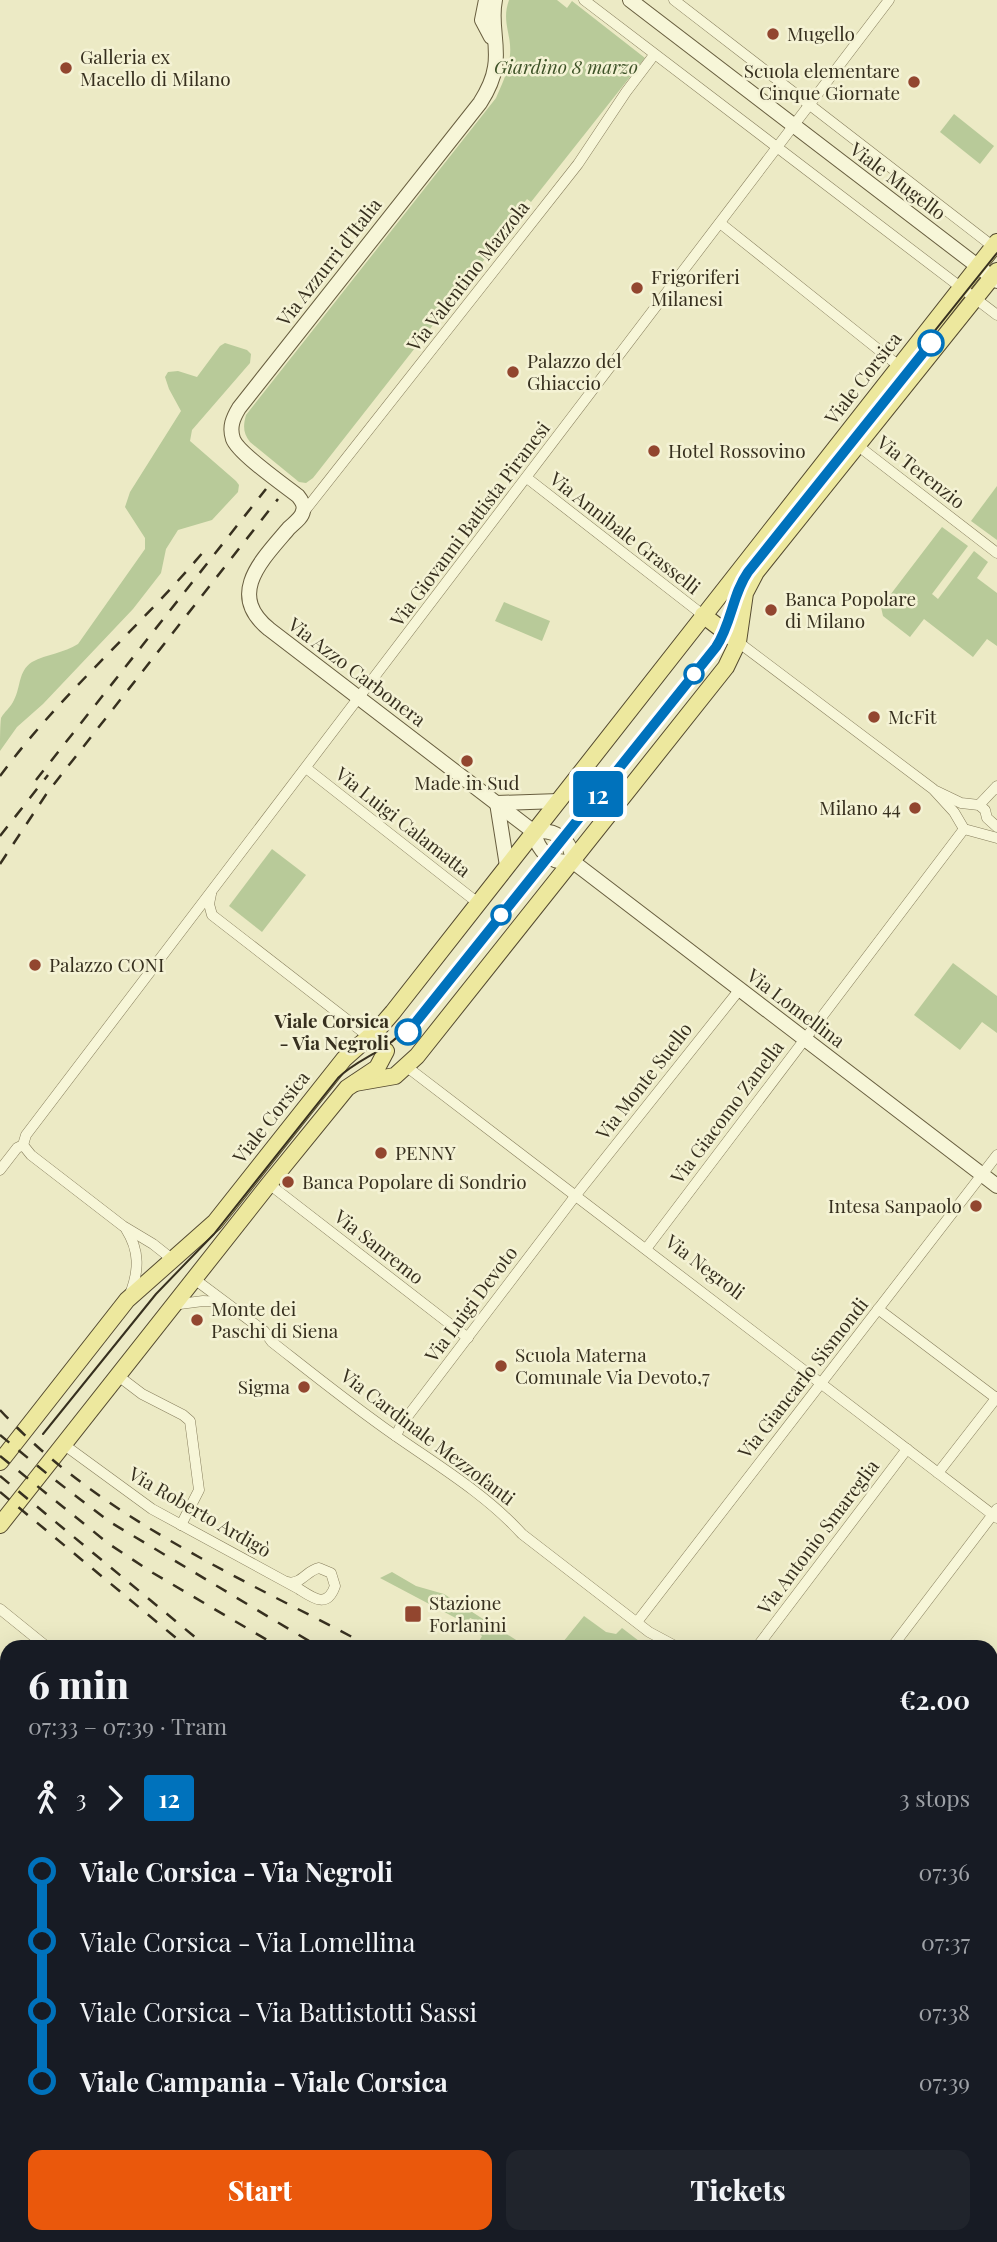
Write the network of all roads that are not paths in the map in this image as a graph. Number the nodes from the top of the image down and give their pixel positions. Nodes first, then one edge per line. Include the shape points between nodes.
1 (486, 0) edge
2 (495, 0) edge
3 (583, 0) edge
4 (630, 0) edge
5 (674, 0) edge
6 (890, 0) edge
7 (495, 44) junction
8 (654, 55) junction
9 (810, 105) junction
10 (795, 125) junction
11 (777, 148) junction
12 (720, 223) junction
13 (993, 245) edge
14 (978, 266) junction
15 (995, 276) edge
16 (968, 293) junction
17 (997, 315) edge
18 (899, 366) junction
19 (857, 445) junction
20 (527, 478) junction
21 (290, 490) junction
22 (302, 514) junction
23 (288, 530) junction
24 (997, 553) edge
25 (703, 615) junction
26 (738, 642) junction
27 (359, 698) junction
28 (306, 768) junction
29 (997, 786) edge
30 (933, 789) junction
31 (559, 801) junction
32 (497, 803) junction
33 (967, 805) junction
34 (979, 805) junction
35 (959, 818) junction
36 (987, 818) junction
37 (997, 827) edge
38 (964, 829) junction
39 (534, 832) junction
40 (976, 832) junction
41 (997, 838) edge
42 (572, 861) junction
43 (507, 866) junction
44 (213, 891) junction
45 (478, 903) junction
46 (212, 915) junction
47 (190, 920) junction
48 (740, 989) junction
49 (368, 1036) junction
50 (804, 1039) junction
51 (386, 1051) junction
52 (407, 1067) junction
53 (355, 1083) junction
54 (23, 1145) junction
55 (997, 1155) edge
56 (0, 1170) edge
57 (982, 1174) junction
58 (268, 1184) junction
59 (997, 1186) edge
60 (576, 1195) junction
61 (123, 1226) junction
62 (646, 1249) junction
63 (172, 1259) junction
64 (193, 1278) junction
65 (127, 1300) junction
66 (228, 1303) junction
67 (172, 1305) junction
68 (878, 1309) junction
69 (468, 1338) junction
70 (117, 1375) junction
71 (821, 1383) junction
72 (996, 1398) edge
73 (396, 1436) junction
74 (63, 1444) junction
75 (907, 1449) junction
76 (0, 1462) edge
77 (938, 1473) junction
78 (996, 1514) edge
79 (4, 1520) edge
80 (181, 1525) junction
81 (288, 1583) junction
82 (0, 1609) edge
83 (637, 1622) junction
84 (38, 1640) edge
85 (662, 1640) edge
86 (762, 1640) edge
87 (897, 1640) edge

1 - 7 street, Via Azzurri d'Italia via 482,20
2 - 7 street, Via Azzurri d'Italia
3 - 8 street
4 - 10 street, Viale Mugello
5 - 9 street, Viale Mugello
6 - 9 street, Via Giovanni Battista Piranesi
7 - 21 street, Via Azzurri d'Italia via 493,79 480,103 232,420 235,444
8 - 11 street
8 - 22 street, Via Valentino Mazzola via 578,164
9 - 10 street, Via Giovanni Battista Piranesi
9 - 13 street, Viale Mugello
10 - 11 street, Via Giovanni Battista Piranesi
10 - 14 street, Viale Mugello
11 - 12 street, Via Giovanni Battista Piranesi
11 - 16 street
12 - 18 street
12 - 20 street, Via Giovanni Battista Piranesi
13 - 14 main road, Viale Corsica
14 - 15 street, Viale Mugello
14 - 16 main road, Viale Corsica
15 - 16 main road, Viale Corsica
16 - 17 street
16 - 18 main road, Viale Corsica
16 - 19 main road, Viale Corsica
18 - 25 main road, Viale Corsica
19 - 24 street, Via Terenzio
19 - 26 main road, Viale Corsica via 751,579
20 - 25 street, Via Annibale Grasselli
20 - 27 street, Via Giovanni Battista Piranesi
21 - 22 street, Via Azzurri d'Italia via 302,502
21 - 23 street via 297,508
22 - 23 street, Via Azzo Carbonera
23 - 27 street, Via Azzo Carbonera via 250,582 250,608 262,624
25 - 26 main road
25 - 31 main road, Viale Corsica
26 - 30 street
26 - 42 main road, Viale Corsica via 726,667
27 - 28 street, Via Giovanni Battista Piranesi
27 - 32 street, Via Azzo Carbonera
28 - 44 street, Via Giovanni Battista Piranesi
28 - 45 street, Via Luigi Calamatta
29 - 34 street
30 - 33 street
30 - 35 street
31 - 32 street
31 - 39 main road, Viale Corsica
32 - 39 street, Via Azzo Carbonera
32 - 43 street
33 - 34 street
33 - 35 street
34 - 36 street
35 - 38 street
36 - 37 street
36 - 40 street
38 - 40 street
38 - 50 street, Via Giacomo Zanella
39 - 42 street, Via Lomellina via 547,856
39 - 42 street, Via Lomellina via 562,837 570,847
39 - 43 main road, Viale Corsica
40 - 41 street
42 - 48 street, Via Lomellina
42 - 52 main road, Viale Corsica
43 - 45 main road, Viale Corsica
44 - 46 street via 209,901
44 - 47 street, Via Giovanni Battista Piranesi
45 - 49 main road, Viale Corsica via 393,1012
46 - 47 street
46 - 49 street
47 - 54 street, Via Giovanni Battista Piranesi via 26,1135
48 - 50 street, Via Lomellina
48 - 60 street, Via Monte Suello
49 - 51 main road, Via Negroli
49 - 63 main road, Viale Corsica via 344,1059 223,1212
50 - 57 street, Via Lomellina
50 - 62 street, Via Giacomo Zanella
51 - 52 main road, Via Negroli
51 - 53 main road, Viale Corsica via 377,1068
52 - 53 main road, Viale Corsica via 391,1078
52 - 60 street, Via Negroli
53 - 58 main road, Viale Corsica
54 - 56 street, Via Giovanni Battista Piranesi
54 - 61 street
55 - 57 street, Via Giancarlo Sismondi
57 - 59 street, Via Lomellina
57 - 68 street, Via Giancarlo Sismondi
58 - 64 main road, Viale Corsica
58 - 69 street, Via Sanremo
60 - 62 street, Via Negroli
60 - 69 street, Via Luigi Devoto
61 - 63 street
61 - 65 street via 138,1263
62 - 71 street, Via Negroli
63 - 64 main road
63 - 65 main road, Viale Corsica
64 - 66 street, Via Cardinale Mezzofanti
64 - 67 main road, Viale Corsica
65 - 76 main road
66 - 67 street
66 - 73 street, Via Cardinale Mezzofanti
67 - 70 main road
68 - 71 street, Via Giancarlo Sismondi
68 - 72 street
69 - 73 street, Via Luigi Devoto
70 - 74 main road
70 - 80 street via 190,1422 199,1490
71 - 75 street, Via Negroli
71 - 83 street, Via Giancarlo Sismondi
72 - 77 street
73 - 83 street, Via Cardinale Mezzofanti via 506,1516 522,1534
74 - 79 main road
74 - 80 street, Via Roberto Ardigò via 133,1497
75 - 77 street, Via Negroli
75 - 86 street, Via Antonio Smareglia
77 - 78 street, Via Negroli
78 - 87 street
80 - 81 street, Via Roberto Ardigò
81 - 81 street, Via Roberto Ardigò via 317,1600 329,1597 335,1586 331,1573 319,1568 294,1584
82 - 84 street
83 - 85 street, Via Cardinale Mezzofanti

